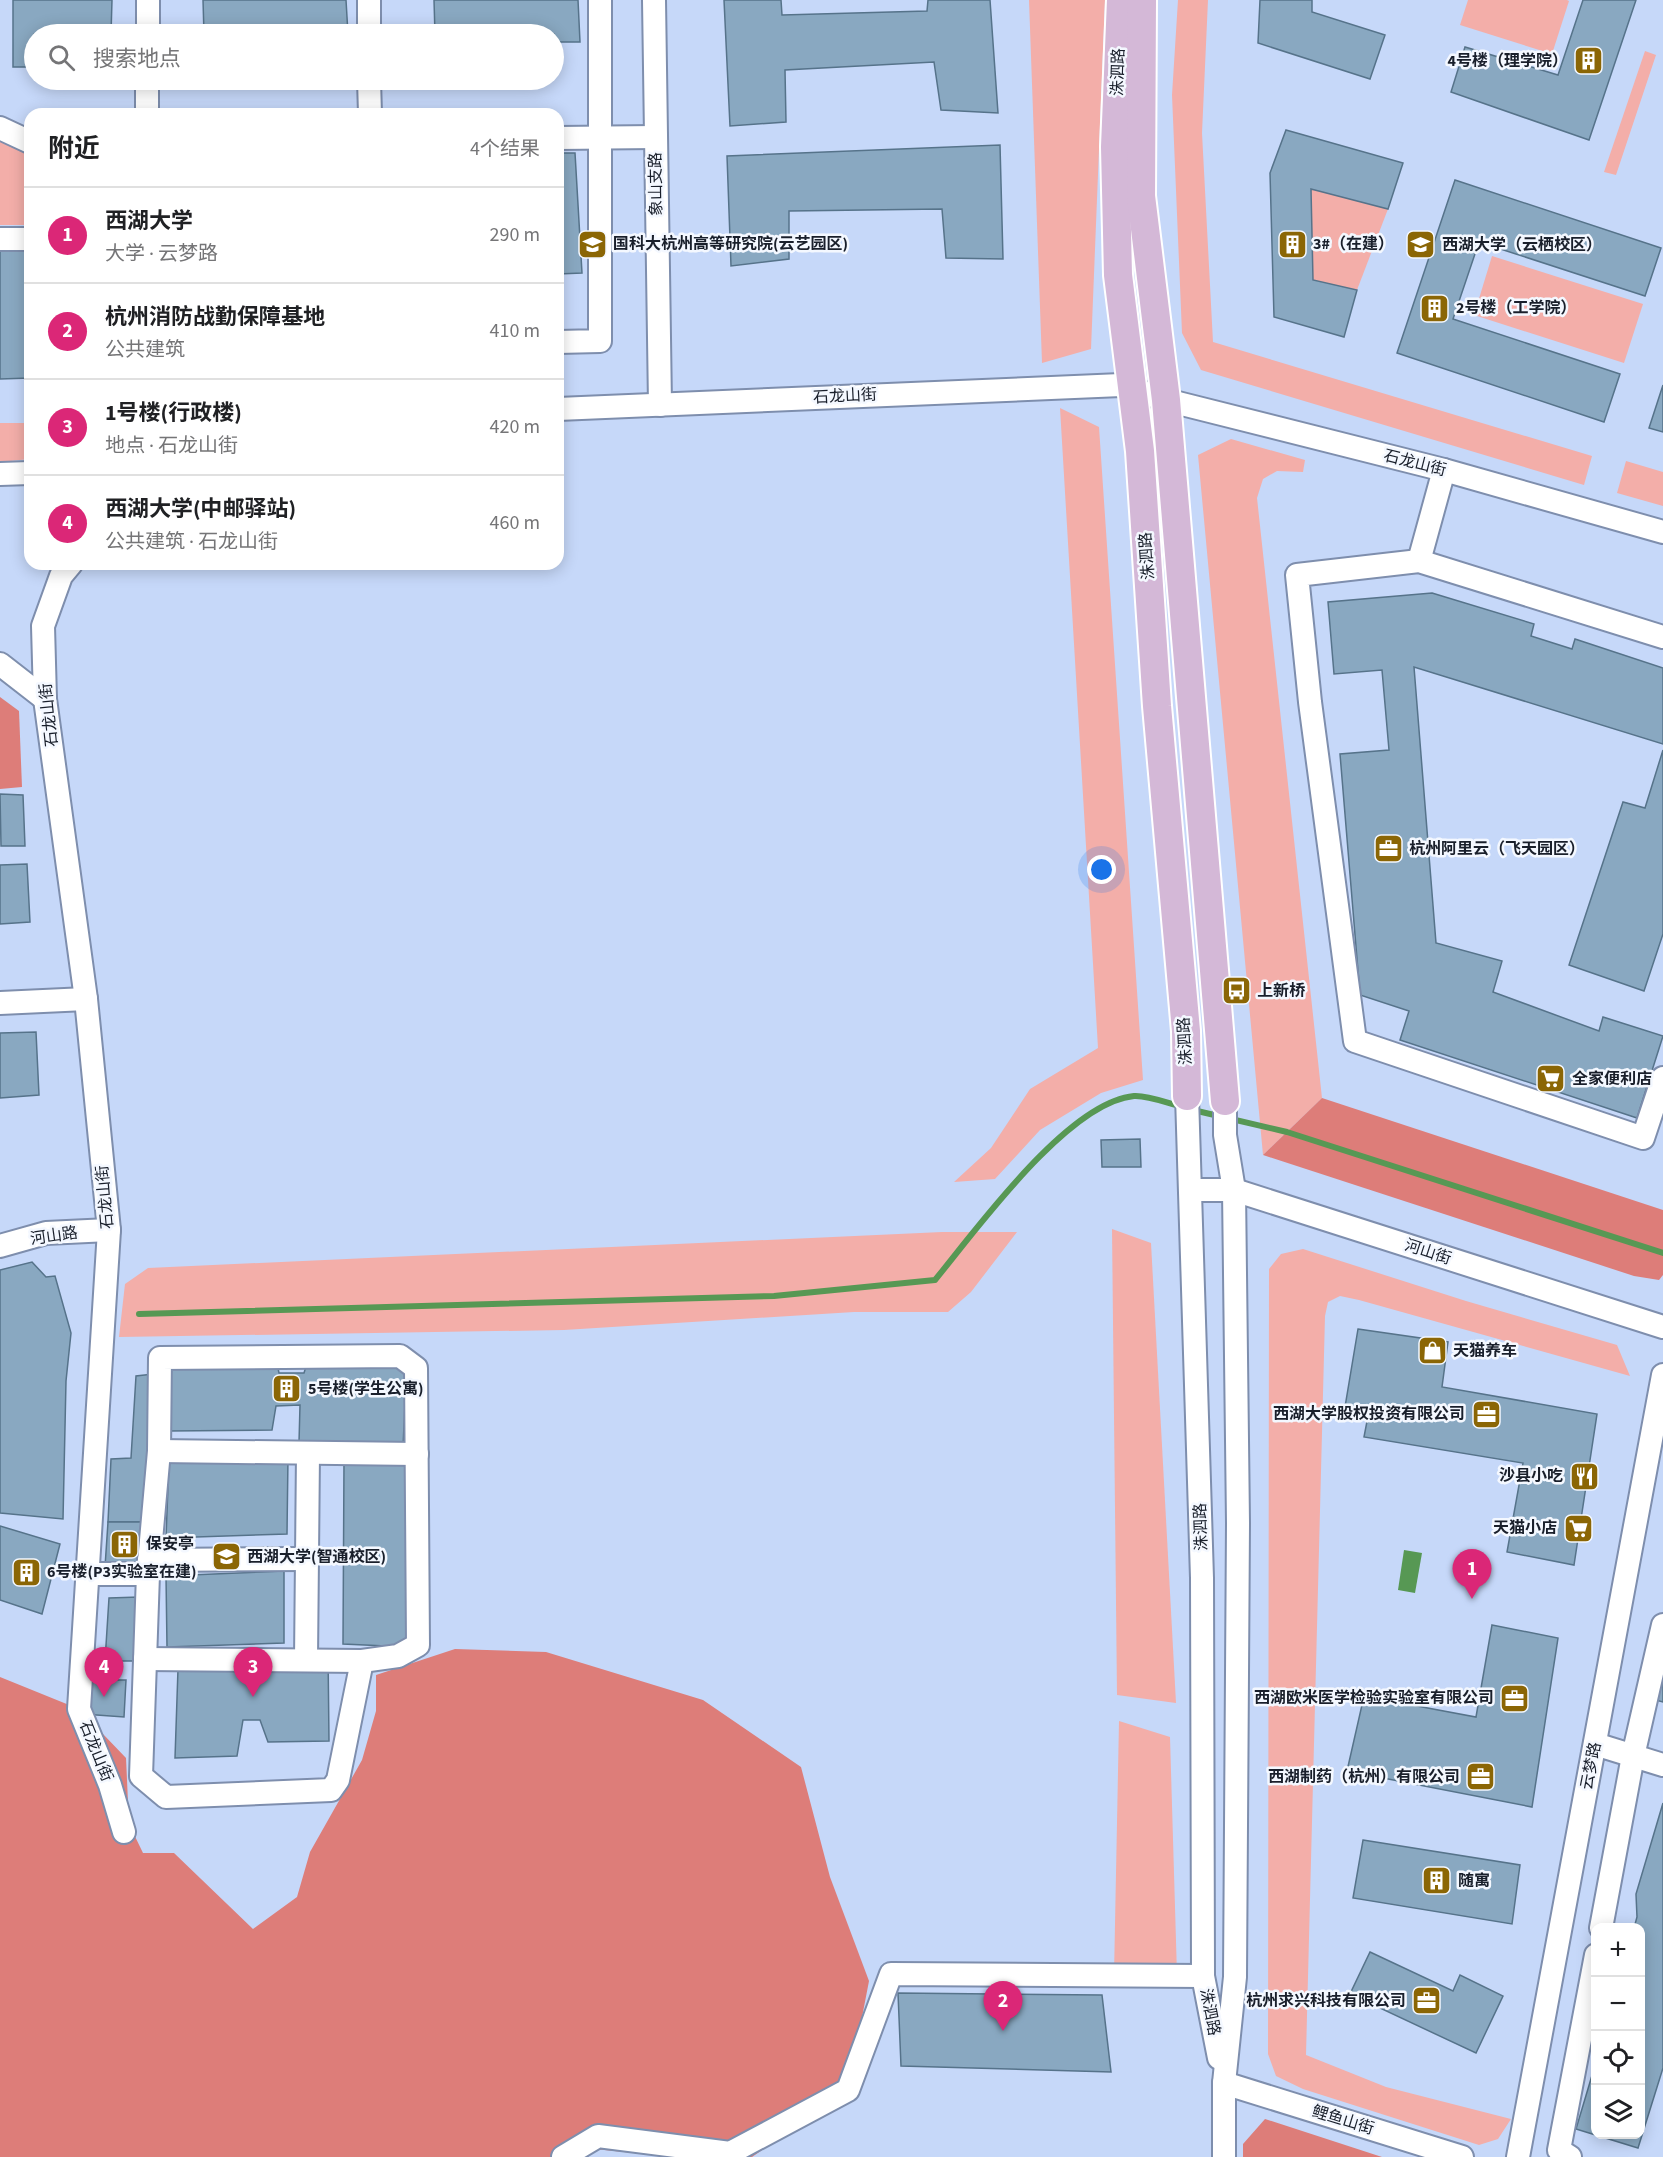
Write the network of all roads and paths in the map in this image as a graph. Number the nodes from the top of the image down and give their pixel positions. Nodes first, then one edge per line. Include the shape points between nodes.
1 (148, 0) edge
2 (369, 0) edge
3 (600, 0) edge
4 (654, 0) edge
5 (1121, 0) edge
6 (1142, 0) edge
7 (148, 24) edge
8 (369, 24) edge
9 (147, 90) edge
10 (369, 90) edge
11 (147, 108) edge
12 (369, 108) edge
13 (0, 128) edge
14 (656, 137) junction
15 (564, 138) edge
16 (602, 138) junction
17 (24, 139) edge
18 (0, 239) edge
19 (24, 239) edge
20 (564, 342) edge
21 (1132, 389) junction
22 (1166, 400) junction
23 (660, 405) junction
24 (564, 409) edge
25 (1444, 470) junction
26 (24, 473) edge
27 (0, 474) edge
28 (1663, 531) edge
29 (1419, 561) junction
30 (66, 570) edge
31 (1663, 637) edge
32 (0, 664) edge
33 (45, 699) junction
34 (86, 999) junction
35 (0, 1003) edge
36 (1663, 1078) edge
37 (1225, 1101) joint
38 (1188, 1118) joint
39 (1190, 1190) junction
40 (1234, 1190) junction
41 (109, 1230) junction
42 (0, 1246) edge
43 (1663, 1327) edge
44 (1663, 1375) edge
45 (159, 1451) junction
46 (308, 1453) junction
47 (417, 1454) junction
48 (307, 1558) junction
49 (148, 1568) junction
50 (87, 1574) junction
51 (1663, 1625) edge
52 (145, 1659) junction
53 (306, 1660) junction
54 (362, 1661) junction
55 (1595, 1744) junction
56 (1633, 1756) junction
57 (1663, 1766) edge
58 (124, 1832) dead end
59 (1601, 1923) edge
60 (1203, 1976) junction
61 (1592, 1977) edge
62 (1224, 2083) junction
63 (562, 2157) edge
64 (1224, 2157) edge
65 (1462, 2157) edge
66 (1518, 2157) edge
67 (1570, 2157) edge

1 - 7 street
2 - 8 street
3 - 16 street
4 - 14 street, 象山支路
5 - 21 main road, 洙泗路 via 1115,147 1118,275
6 - 22 main road, 洙泗路 via 1141,196
9 - 11 street
10 - 12 street
13 - 17 street
14 - 16 street
14 - 23 street, 象山支路
15 - 16 street
16 - 20 street via 600,341
18 - 19 street
21 - 22 street, 石龙山街
21 - 23 street, 石龙山街 via 1121,385 1041,387
21 - 38 main road, 洙泗路 via 1186,1031
22 - 25 street, 石龙山街
22 - 37 main road, 洙泗路
23 - 24 street, 石龙山街
25 - 28 street, 石龙山街
25 - 29 street
26 - 27 street
29 - 31 street
29 - 36 street via 1297,575 1355,1041 1643,1138
30 - 33 street, 石龙山街 via 43,626
32 - 33 street
33 - 34 street, 石龙山街
34 - 35 street
34 - 41 street, 石龙山街
37 - 40 street, 洙泗路 via 1225,1136
38 - 39 street, 洙泗路
39 - 40 street, 河山街
39 - 60 street, 洙泗路 via 1202,1578
40 - 43 street, 河山街
40 - 62 street, 洙泗路 via 1238,1523 1235,1965
41 - 42 street, 河山路 via 46,1233
41 - 50 street, 石龙山街
44 - 55 street, 云梦路
45 - 46 street
45 - 47 street via 160,1358 400,1356 416,1368
45 - 49 street
46 - 47 street
46 - 48 street
47 - 54 street via 418,1645 398,1656
48 - 49 street
48 - 53 street
49 - 50 street
49 - 52 street
50 - 58 street, 石龙山街 via 78,1709 110,1785
51 - 56 street
52 - 53 street
52 - 54 street via 141,1776 166,1797 331,1790 338,1780
53 - 54 street
55 - 56 street
55 - 66 street, 云梦路
56 - 57 street
56 - 59 street
60 - 62 street, 洙泗路
60 - 63 street via 891,1974 848,2090 730,2153 598,2136
61 - 67 street via 1559,2150
62 - 64 street, 洙泗路
62 - 65 street, 鲤鱼山街

